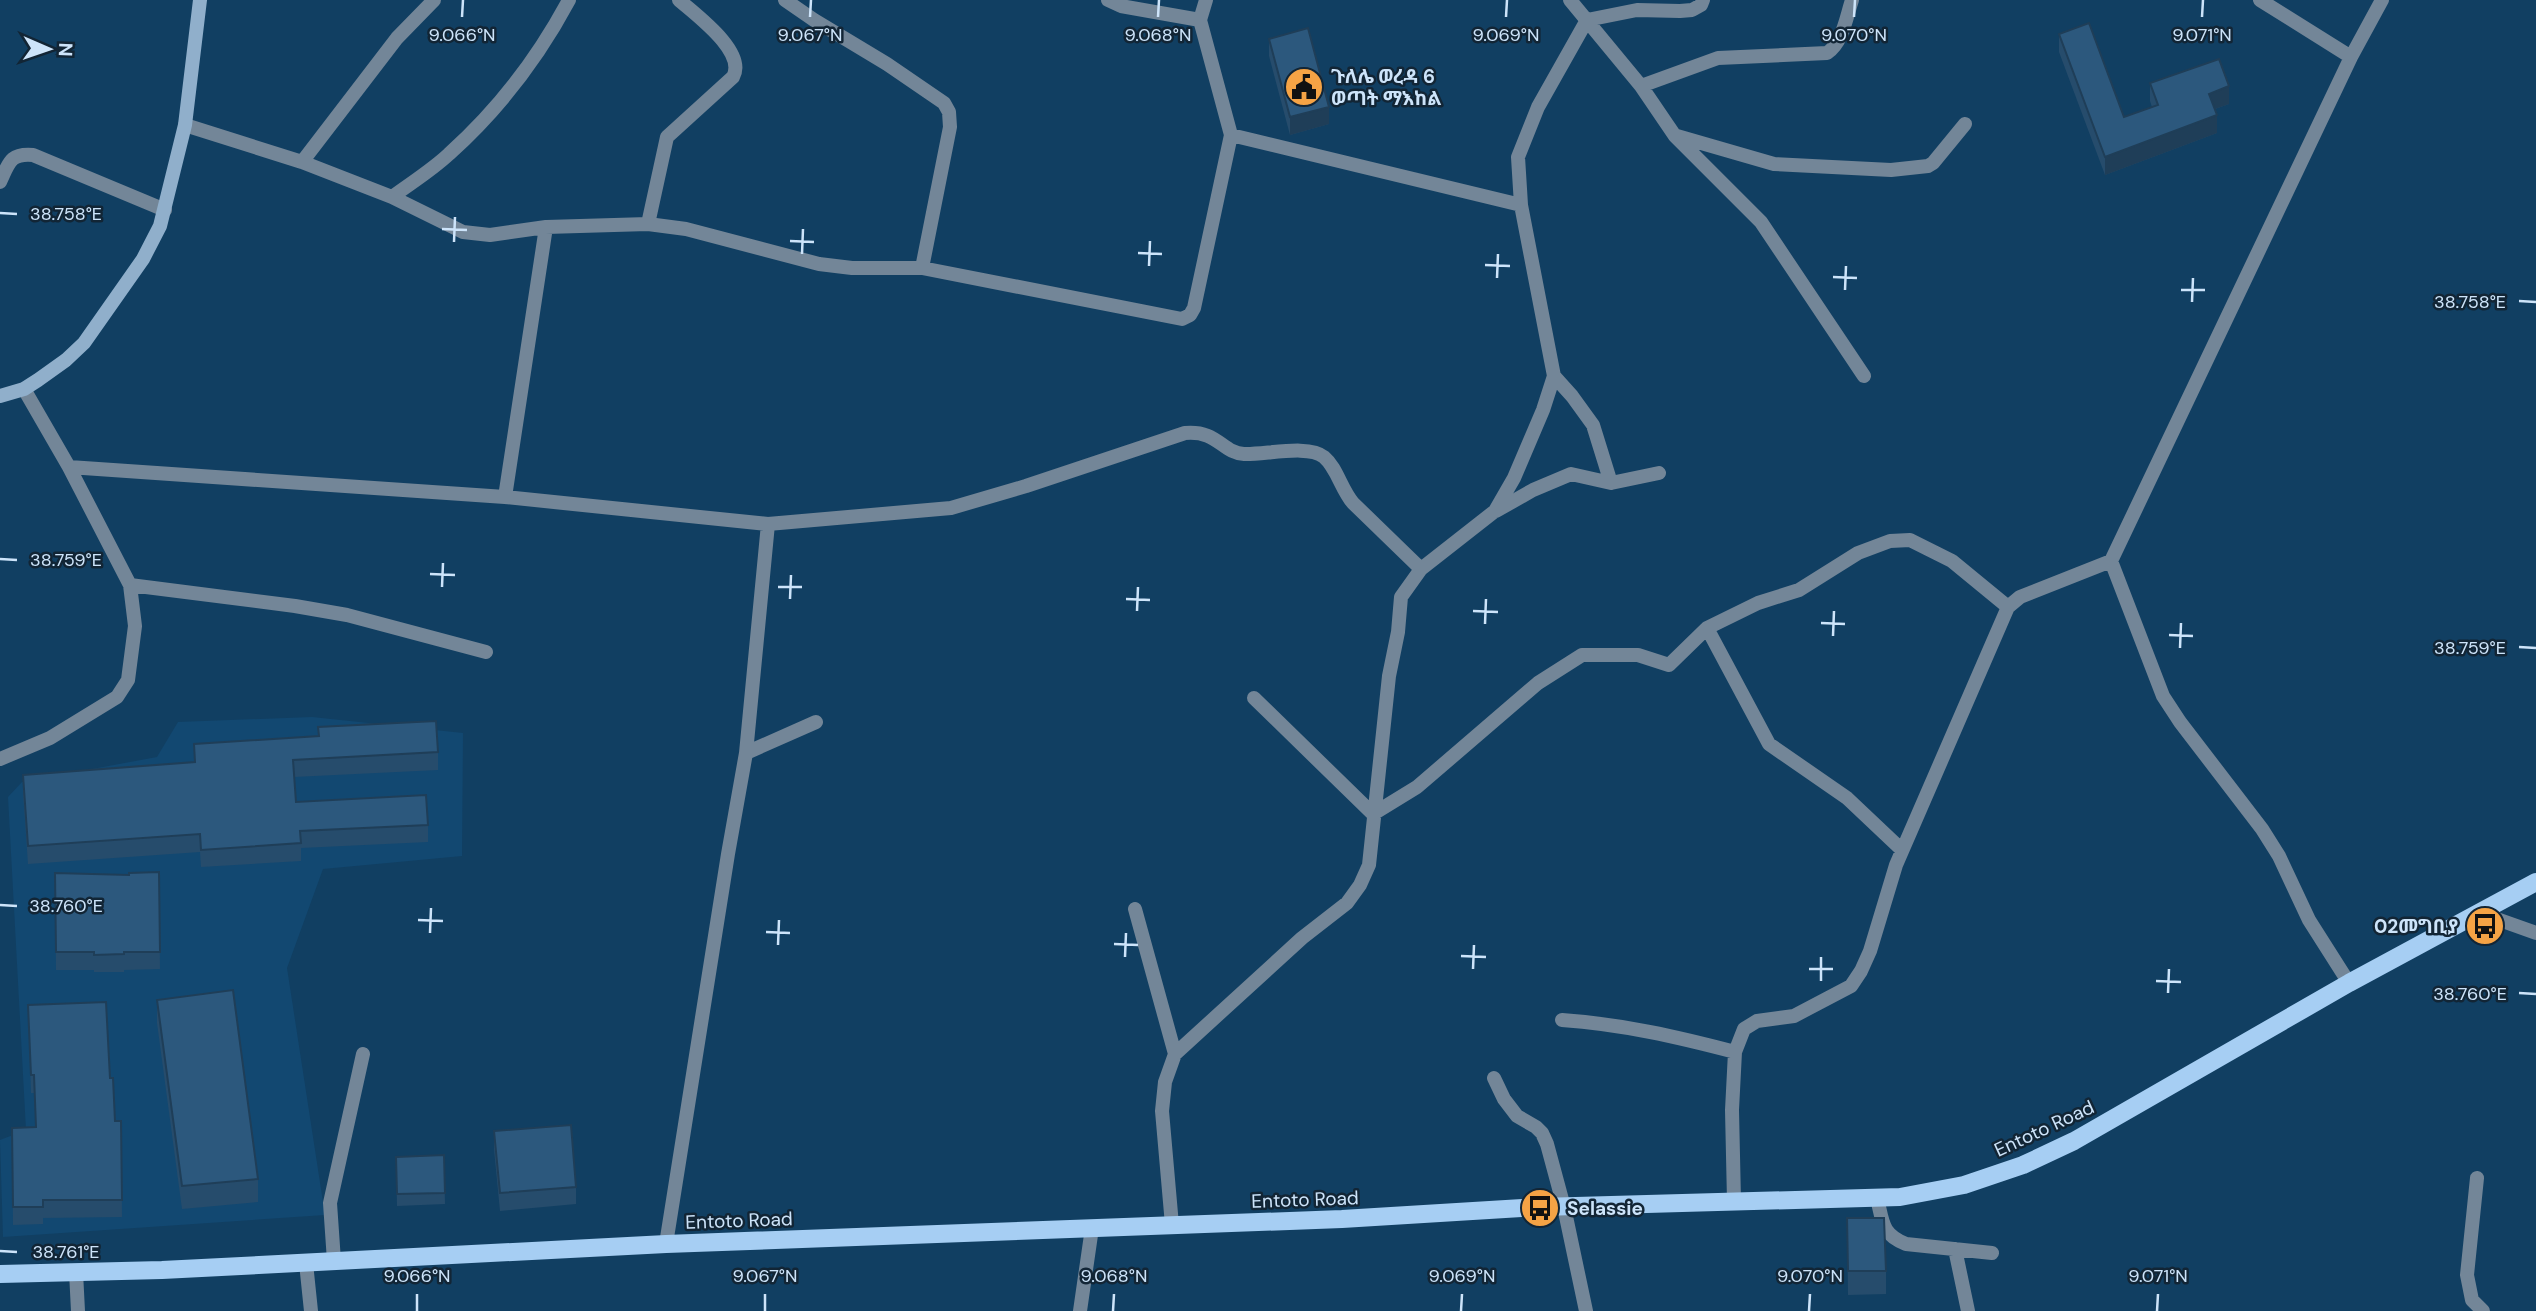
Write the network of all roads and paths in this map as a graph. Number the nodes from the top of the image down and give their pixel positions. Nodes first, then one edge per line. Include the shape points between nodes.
1 (200, 0) edge
2 (434, 0) edge
3 (569, 0) edge
4 (678, 0) edge
5 (785, 0) edge
6 (1108, 0) edge
7 (1206, 0) edge
8 (1570, 0) edge
9 (1703, 0) edge
10 (1852, 0) edge
11 (2260, 0) edge
12 (2382, 0) edge
13 (1200, 20) junction
14 (1587, 20) junction
15 (2351, 57) junction
16 (1641, 86) junction
17 (1965, 124) dead end
18 (185, 125) junction
19 (1231, 135) junction
20 (1675, 136) junction
21 (302, 162) junction
22 (0, 182) edge
23 (392, 197) junction
24 (1521, 205) junction
25 (165, 210) junction
26 (648, 224) junction
27 (545, 227) junction
28 (922, 268) junction
29 (1554, 376) junction
30 (1864, 376) dead end
31 (24, 389) junction
32 (0, 396) edge
33 (69, 467) junction
34 (1659, 473) dead end
35 (1611, 483) junction
36 (505, 497) junction
37 (1495, 511) junction
38 (768, 524) junction
39 (2111, 561) junction
40 (1421, 569) junction
41 (130, 585) junction
42 (2008, 607) junction
43 (1707, 628) junction
44 (486, 652) dead end
45 (1254, 698) dead end
46 (816, 722) dead end
47 (746, 753) junction
48 (0, 760) edge
49 (1373, 814) junction
50 (1902, 850) junction
51 (2536, 882) edge
52 (1135, 909) dead end
53 (2480, 913) junction
54 (2536, 933) edge
55 (2349, 983) junction
56 (1562, 1020) dead end
57 (1735, 1052) junction
58 (363, 1054) dead end
59 (1175, 1054) junction
60 (1493, 1078) dead end
61 (2477, 1178) dead end
62 (1877, 1198) junction
63 (1734, 1201) junction
64 (1564, 1207) junction
65 (1172, 1225) junction
66 (1092, 1228) junction
67 (666, 1244) junction
68 (1955, 1249) junction
69 (1992, 1253) dead end
70 (334, 1261) junction
71 (306, 1263) junction
72 (76, 1272) junction
73 (0, 1274) edge
74 (78, 1311) edge
75 (311, 1311) edge
76 (1080, 1311) edge
77 (1586, 1311) edge
78 (1968, 1311) edge
79 (2483, 1311) edge

1 - 18 street
2 - 21 street via 389,49
3 - 23 street via 525,73 501,100 448,155
4 - 26 street via 719,37 737,68 733,78 667,137
5 - 28 street via 887,64 944,103 949,112 950,127
6 - 13 street
7 - 13 street
8 - 14 street
9 - 14 street via 1692,10 1637,10
10 - 16 street via 1839,40 1827,53 1718,58
11 - 15 street
12 - 15 street
13 - 19 street
14 - 16 street
14 - 24 street via 1538,107 1518,158
15 - 39 street
16 - 20 street
17 - 20 street via 1933,163 1891,170 1774,164
18 - 21 street
18 - 25 street
19 - 24 street
19 - 28 street via 1194,308 1182,319
20 - 30 street via 1761,222
21 - 23 street
22 - 25 street via 15,157 33,155
23 - 27 street via 463,232 489,235
24 - 29 street
25 - 31 street via 143,259 95,330 66,360
26 - 27 street
26 - 28 street via 686,229 819,264
27 - 36 street
29 - 35 street via 1592,425
29 - 37 street via 1514,478
31 - 32 street
31 - 33 street
33 - 36 street
33 - 41 street
34 - 35 street
35 - 37 street via 1571,474
36 - 38 street
37 - 40 street
38 - 40 street via 951,508 1197,432 1240,454 1301,451 1322,456 1353,503
38 - 47 street
39 - 42 street via 2020,597
39 - 55 street via 2163,695 2262,829 2309,920
40 - 49 street via 1401,597
41 - 44 street via 347,615
41 - 48 street via 135,626 132,660 128,680 117,697 50,738
42 - 43 street via 1952,561 1910,540 1890,541 1858,553 1799,590 1758,603
42 - 50 street
43 - 49 street via 1670,665 1638,655 1583,655 1538,683 1417,788
43 - 50 street via 1769,744 1846,798
45 - 49 street
46 - 47 street
47 - 67 street
49 - 59 street via 1369,865 1347,903
50 - 57 street via 1870,951 1851,986 1794,1016 1757,1021 1744,1029
51 - 53 main road, Entoto Road
52 - 59 street
53 - 54 street
53 - 55 main road, Entoto Road
55 - 62 main road, Entoto Road via 2074,1141 2023,1165 1964,1185
56 - 57 street via 1645,1030
57 - 63 street
58 - 70 street via 330,1203
59 - 65 street via 1165,1082 1162,1111
60 - 64 street via 1517,1116 1542,1133
61 - 79 street via 2467,1275 2472,1300
62 - 63 main road, Entoto Road
62 - 68 street via 1885,1231 1894,1239
63 - 64 main road, Entoto Road
64 - 65 main road, Entoto Road
64 - 77 street
65 - 66 main road, Entoto Road
66 - 67 main road, Entoto Road
66 - 76 street
67 - 70 main road, Entoto Road
68 - 69 street
68 - 78 street
70 - 71 main road, Entoto Road
71 - 72 main road, Entoto Road
71 - 75 street
72 - 73 main road, Entoto Road
72 - 74 street

